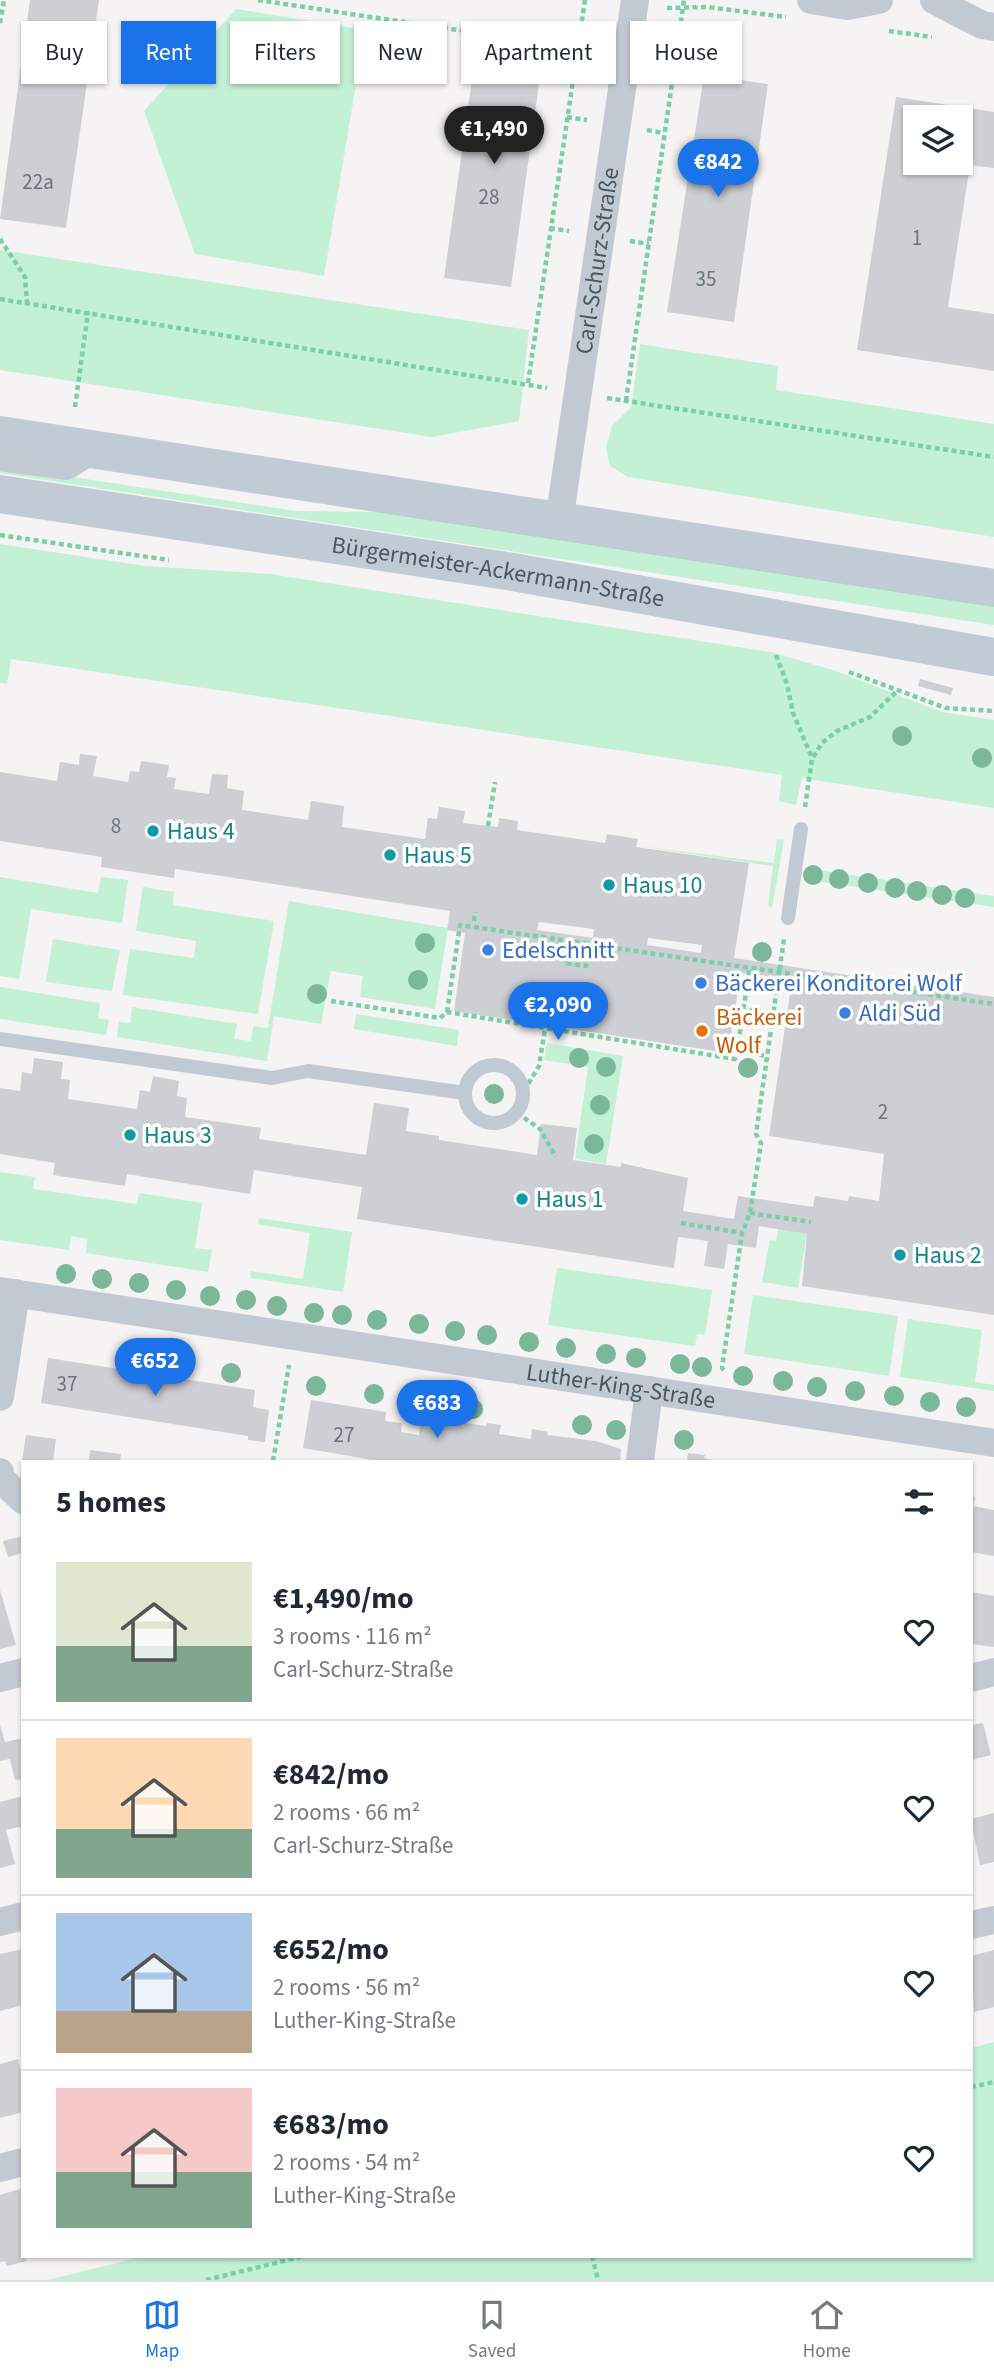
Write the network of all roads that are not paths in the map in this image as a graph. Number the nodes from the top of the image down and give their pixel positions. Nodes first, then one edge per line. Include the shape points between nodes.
1 (635, 0) edge
2 (811, 0) edge
3 (879, 0) edge
4 (933, 0) edge
5 (994, 27) edge
6 (0, 435) edge
7 (94, 449) junction
8 (0, 457) edge
9 (0, 494) edge
10 (559, 522) junction
11 (994, 587) edge
12 (994, 657) edge
13 (801, 829) road end
14 (788, 918) road end
15 (0, 1039) edge
16 (465, 1093) junction
17 (8, 1292) edge
18 (649, 1390) junction
19 (0, 1397) edge
20 (994, 1443) edge
21 (640, 1460) edge
22 (0, 1472) edge
23 (21, 1498) edge
24 (994, 1672) edge
25 (21, 1673) edge
26 (973, 1677) edge
27 (0, 1678) edge
28 (21, 1917) edge
29 (994, 1920) edge
30 (0, 1922) edge
31 (973, 1925) edge
32 (21, 2163) edge
33 (0, 2168) edge

1 - 10 street, Carl-Schurz-Straße
2 - 3 street via 847,6
4 - 5 street via 982,26
6 - 7 main road
7 - 8 street via 66,466
7 - 10 main road
9 - 12 main road, Bürgermeister-Ackermann-Straße via 507,571
10 - 11 main road
13 - 14 lane
15 - 16 lane via 272,1078 308,1071
16 - 16 lane via 472,1075 488,1065 507,1068 521,1081 524,1091 517,1113 502,1122 484,1121 470,1110
17 - 18 street, Luther-King-Straße
17 - 19 street
18 - 20 street, Luther-King-Straße
18 - 21 street
22 - 23 street
24 - 26 street
25 - 27 street
28 - 30 street
29 - 31 street
32 - 33 street

